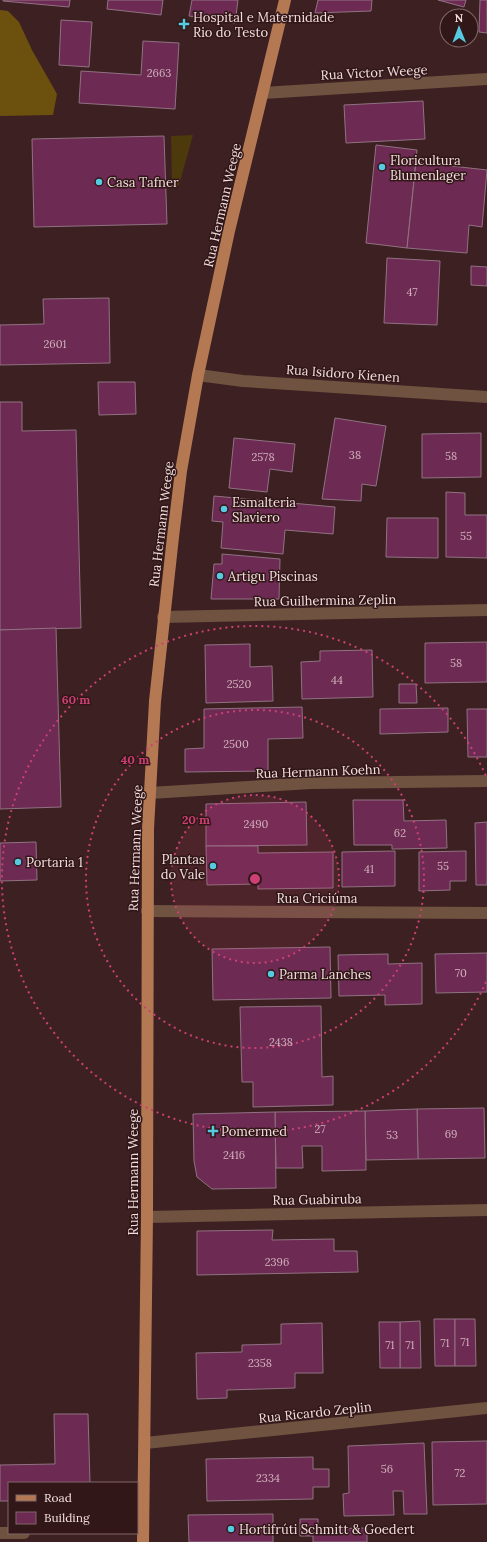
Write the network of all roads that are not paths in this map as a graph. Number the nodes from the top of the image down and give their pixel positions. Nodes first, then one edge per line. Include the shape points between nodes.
1 (285, 0) edge
2 (487, 80) edge
3 (263, 93) junction
4 (198, 375) junction
5 (487, 397) edge
6 (487, 610) edge
7 (163, 617) junction
8 (487, 781) edge
9 (150, 793) junction
10 (147, 912) junction
11 (487, 913) edge
12 (487, 1210) edge
13 (147, 1217) junction
14 (487, 1408) edge
15 (145, 1443) junction
16 (141, 1535) edge

1 - 3 main road, Rua Hermann Weege
2 - 3 street, Rua Victor Weege
3 - 4 main road, Rua Hermann Weege via 229,231
4 - 5 street, Rua Isidoro Kienen via 243,381
4 - 7 main road, Rua Hermann Weege via 182,471
6 - 7 street, Rua Guilhermina Zeplin
7 - 9 main road, Rua Hermann Weege
8 - 9 street, Rua Hermann Koehn via 312,783
9 - 10 main road, Rua Hermann Weege
10 - 11 street, Rua Criciúma
10 - 13 main road, Rua Hermann Weege
12 - 13 street, Rua Guabiruba
13 - 15 main road, Rua Hermann Weege
14 - 15 street, Rua Ricardo Zeplin
15 - 16 main road, Rua Hermann Weege

